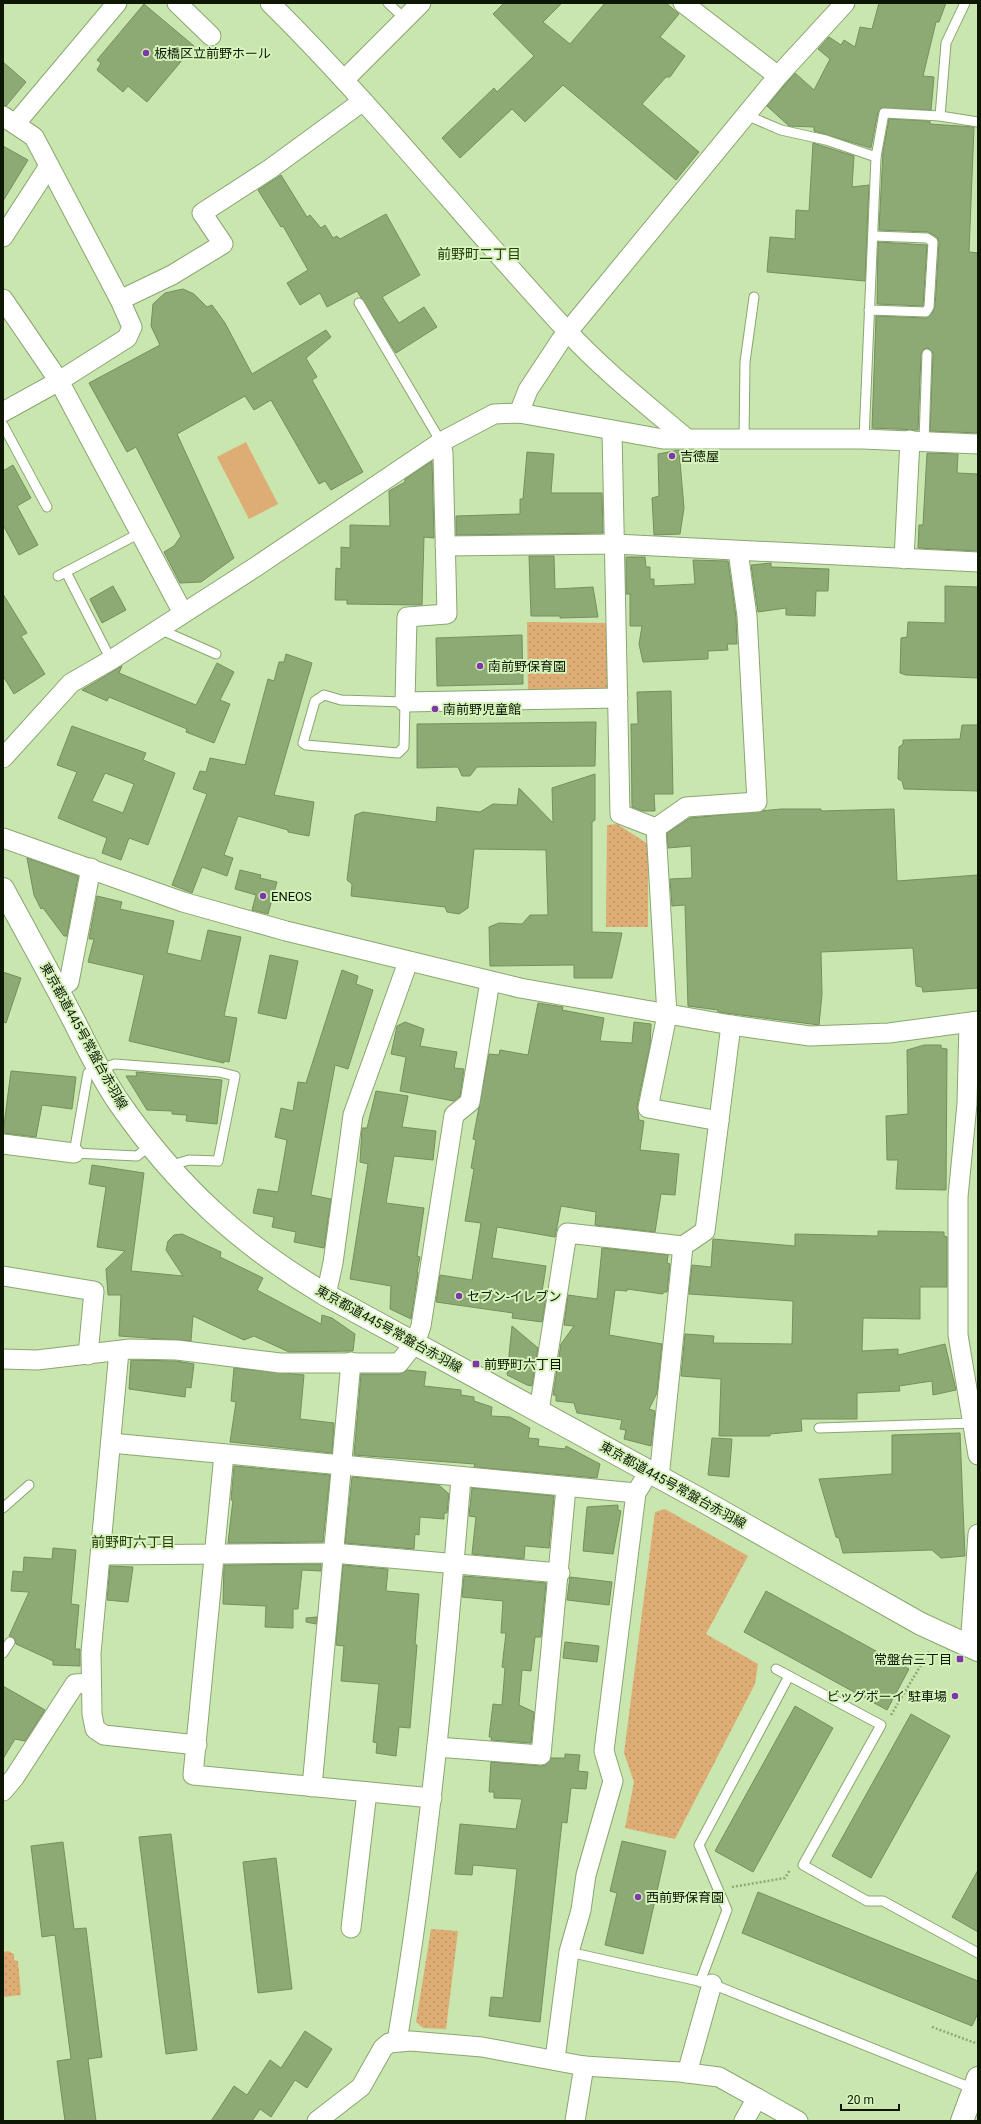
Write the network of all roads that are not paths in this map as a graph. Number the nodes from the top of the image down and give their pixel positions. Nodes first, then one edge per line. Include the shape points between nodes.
1 (117, 3) edge
2 (177, 3) edge
3 (270, 3) edge
4 (388, 3) edge
5 (421, 3) edge
6 (683, 3) edge
7 (845, 3) edge
8 (964, 3) edge
9 (405, 19) junction
10 (211, 36) dead end
11 (778, 76) junction
12 (344, 80) junction
13 (363, 101) junction
14 (746, 115) junction
15 (940, 116) junction
16 (10, 119) edge
17 (978, 122) edge
18 (876, 157) junction
19 (49, 166) junction
20 (874, 236) junction
21 (3, 237) edge
22 (754, 297) dead end
23 (3, 299) edge
24 (120, 300) junction
25 (359, 303) dead end
26 (869, 310) junction
27 (568, 332) junction
28 (927, 354) dead end
29 (59, 381) junction
30 (3, 412) edge
31 (519, 413) junction
32 (3, 425) edge
33 (612, 430) junction
34 (686, 438) junction
35 (744, 439) junction
36 (864, 439) junction
37 (917, 441) junction
38 (441, 442) junction
39 (978, 444) edge
40 (47, 507) dead end
41 (140, 533) junction
42 (615, 544) junction
43 (445, 546) junction
44 (738, 551) junction
45 (904, 559) junction
46 (978, 562) edge
47 (183, 613) junction
48 (159, 629) junction
49 (216, 654) dead end
50 (111, 660) junction
51 (618, 698) junction
52 (405, 702) junction
53 (3, 758) edge
54 (656, 828) junction
55 (3, 838) edge
56 (91, 868) junction
57 (3, 889) edge
58 (408, 962) junction
59 (490, 981) junction
60 (58, 989) junction
61 (667, 1015) junction
62 (974, 1022) edge
63 (731, 1025) junction
64 (99, 1068) junction
65 (719, 1121) junction
66 (3, 1144) edge
67 (151, 1145) junction
68 (74, 1153) junction
69 (169, 1167) junction
70 (683, 1246) junction
71 (3, 1276) edge
72 (326, 1295) junction
73 (415, 1343) junction
74 (118, 1350) junction
75 (88, 1355) junction
76 (3, 1359) edge
77 (351, 1362) junction
78 (539, 1411) junction
79 (974, 1423) junction
80 (820, 1428) dead end
81 (111, 1443) junction
82 (224, 1454) junction
83 (978, 1455) edge
84 (342, 1465) junction
85 (654, 1475) junction
86 (461, 1478) junction
87 (29, 1485) dead end
88 (566, 1488) junction
89 (636, 1493) junction
90 (3, 1508) edge
91 (978, 1534) edge
92 (333, 1553) junction
93 (101, 1555) junction
94 (215, 1556) junction
95 (454, 1563) junction
96 (560, 1572) junction
97 (10, 1642) dead end
98 (974, 1648) edge
99 (3, 1653) edge
100 (776, 1669) dead end
101 (789, 1676) junction
102 (91, 1683) junction
103 (197, 1745) junction
104 (437, 1747) junction
105 (312, 1787) junction
106 (3, 1791) edge
107 (367, 1792) junction
108 (432, 1798) junction
109 (351, 1928) dead end
110 (569, 1952) junction
111 (978, 1953) edge
112 (706, 1983) junction
113 (397, 2041) junction
114 (554, 2059) junction
115 (584, 2066) junction
116 (687, 2073) junction
117 (976, 2084) edge
118 (757, 2098) junction
119 (317, 2121) edge
120 (575, 2121) edge
121 (744, 2121) edge
122 (798, 2121) edge
123 (962, 2121) edge

1 - 16 street
2 - 10 street
3 - 12 street
4 - 9 lane
5 - 9 street
6 - 11 street
7 - 11 street
8 - 15 lane via 946,43
9 - 12 street
11 - 14 street
12 - 13 street
13 - 24 street via 270,169 202,213 223,244 172,275
13 - 27 street
14 - 18 lane via 781,130 826,140
14 - 27 street
15 - 17 lane
15 - 18 lane via 884,113
16 - 19 street via 34,137
18 - 20 lane
19 - 21 street
19 - 24 street
20 - 26 lane
20 - 26 lane via 926,238 933,242 932,264 929,306 926,312
22 - 35 lane via 745,362
23 - 29 street
24 - 29 street via 130,321 128,338
25 - 38 lane
26 - 36 lane
27 - 31 street via 528,390
27 - 34 street via 625,386
28 - 37 lane
29 - 30 street
29 - 41 street
31 - 33 street
31 - 38 street via 494,414
32 - 40 lane
33 - 34 street via 650,438
33 - 42 street
34 - 35 street
35 - 36 street
36 - 37 street
37 - 39 street
37 - 45 street
38 - 43 street
38 - 47 street
41 - 47 street
41 - 50 lane via 62,574
42 - 43 street
42 - 44 street
42 - 51 street
43 - 52 street via 447,614 407,617
44 - 45 street
44 - 54 street via 747,616 757,802 686,807
45 - 46 street
47 - 48 street
48 - 49 lane
48 - 50 street
50 - 53 street via 71,683
51 - 52 street
51 - 54 street via 620,814
52 - 52 lane via 404,747 398,753 303,743 315,701 324,695 340,700
54 - 61 street
55 - 56 street
56 - 58 street via 183,902
56 - 60 street via 69,982
57 - 60 main road, 東京都道445号常盤台赤羽線
58 - 59 street
58 - 72 street via 353,1114 333,1263
59 - 61 street
59 - 73 street via 470,1102 454,1115 421,1326
60 - 64 main road, 東京都道445号常盤台赤羽線
61 - 63 street
61 - 65 street via 648,1108
62 - 63 street via 889,1033 832,1036 810,1036
62 - 79 street via 958,1197 958,1335
63 - 65 street
64 - 67 main road, 東京都道445号常盤台赤羽線 via 119,1103
64 - 68 lane via 88,1073
64 - 69 lane via 115,1064 219,1072 235,1076 218,1161 189,1160
65 - 70 street via 705,1231
66 - 68 street
67 - 68 lane via 137,1156
67 - 69 main road, 東京都道445号常盤台赤羽線
69 - 72 main road, 東京都道445号常盤台赤羽線 via 195,1196 232,1230 272,1261
70 - 78 street via 567,1233
70 - 85 street
71 - 75 street via 94,1291
72 - 73 main road, 東京都道445号常盤台赤羽線
73 - 77 street via 399,1362
73 - 78 main road, 東京都道445号常盤台赤羽線
74 - 75 street
74 - 77 street via 177,1350 280,1363
74 - 81 street
75 - 76 street via 37,1360
77 - 84 street
78 - 85 main road, 東京都道445号常盤台赤羽線
79 - 80 lane
79 - 83 street
81 - 82 street
81 - 93 street
82 - 84 street
82 - 94 street
84 - 86 street
84 - 92 street
85 - 89 street
85 - 98 main road, 東京都道445号常盤台赤羽線 via 921,1624
86 - 88 street
86 - 95 street
87 - 90 lane
88 - 89 street
88 - 96 street
89 - 110 street via 604,1751 613,1782 586,1875 581,1910
91 - 98 street
92 - 94 street
92 - 95 street
92 - 105 street
93 - 94 street
93 - 102 street via 91,1653
94 - 103 street
95 - 96 street
95 - 104 street
96 - 104 street via 541,1755
97 - 99 lane
100 - 101 lane
101 - 111 lane via 880,1724 803,1865 867,1901 883,1901
101 - 112 lane via 699,1845 727,1910
102 - 103 street via 92,1714 96,1729 104,1735
102 - 106 street via 75,1684
103 - 105 street via 194,1776
104 - 108 street
105 - 107 street
107 - 108 street
107 - 109 street
108 - 113 street via 422,1883
110 - 112 lane
110 - 114 street
112 - 116 street
112 - 117 lane
113 - 114 street via 456,2043
113 - 119 street via 383,2048 366,2079 354,2094
114 - 115 street
115 - 116 street
115 - 120 street
116 - 118 street via 719,2077
117 - 123 main road
118 - 121 street
118 - 122 street

